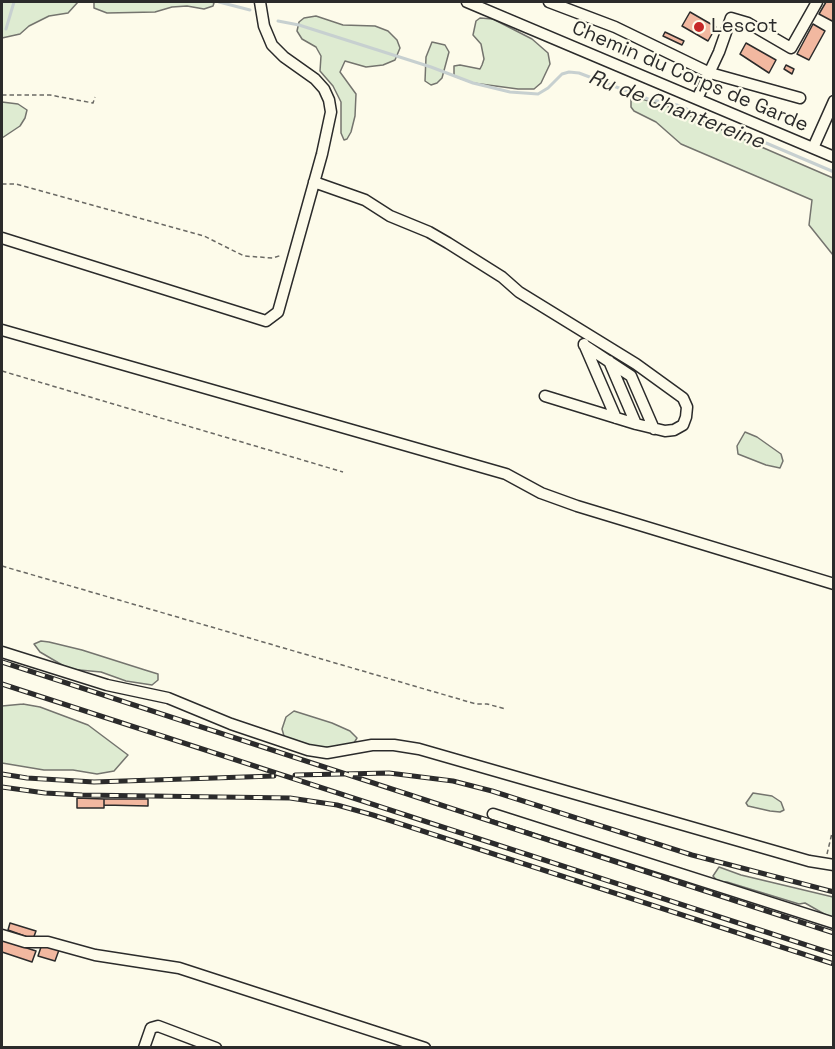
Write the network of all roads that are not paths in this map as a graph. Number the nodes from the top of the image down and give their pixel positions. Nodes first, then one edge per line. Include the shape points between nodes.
1 (260, 2) edge
2 (549, 2) edge
3 (817, 2) edge
4 (474, 3) edge
5 (710, 73) junction
6 (800, 98) dead end
7 (697, 99) junction
8 (834, 101) edge
9 (813, 148) junction
10 (834, 156) edge
11 (314, 182) junction
12 (2, 238) edge
13 (579, 329) junction
14 (2, 330) edge
15 (584, 345) junction
16 (608, 359) junction
17 (545, 396) dead end
18 (616, 418) junction
19 (636, 424) junction
20 (654, 429) junction
21 (834, 584) edge
22 (2, 652) edge
23 (493, 814) dead end
24 (829, 865) edge
25 (834, 923) edge
26 (2, 935) edge
27 (144, 1047) edge
28 (216, 1047) edge
29 (425, 1047) edge

1 - 11 street via 272,45 315,79 329,100 329,125
2 - 5 street via 615,27
3 - 5 street via 791,48 748,23 731,18
4 - 7 street, Chemin du Corps de Garde
5 - 6 street
5 - 7 street
7 - 9 street, Chemin du Corps de Garde
8 - 9 street
9 - 10 street, Chemin du Corps de Garde
11 - 12 street via 278,312 266,321
11 - 13 street via 364,200 429,232
13 - 15 street
13 - 20 street via 618,351 683,399 687,407 682,425 674,430
14 - 21 street via 506,474 577,506
15 - 16 street
15 - 18 street
16 - 19 street
16 - 20 street via 631,376
17 - 18 street
18 - 19 street
19 - 20 street
22 - 24 street via 107,685 168,698 207,716 308,750 327,753 394,745 419,749
23 - 25 street
26 - 29 street via 179,968
27 - 28 street via 151,1028 158,1026

